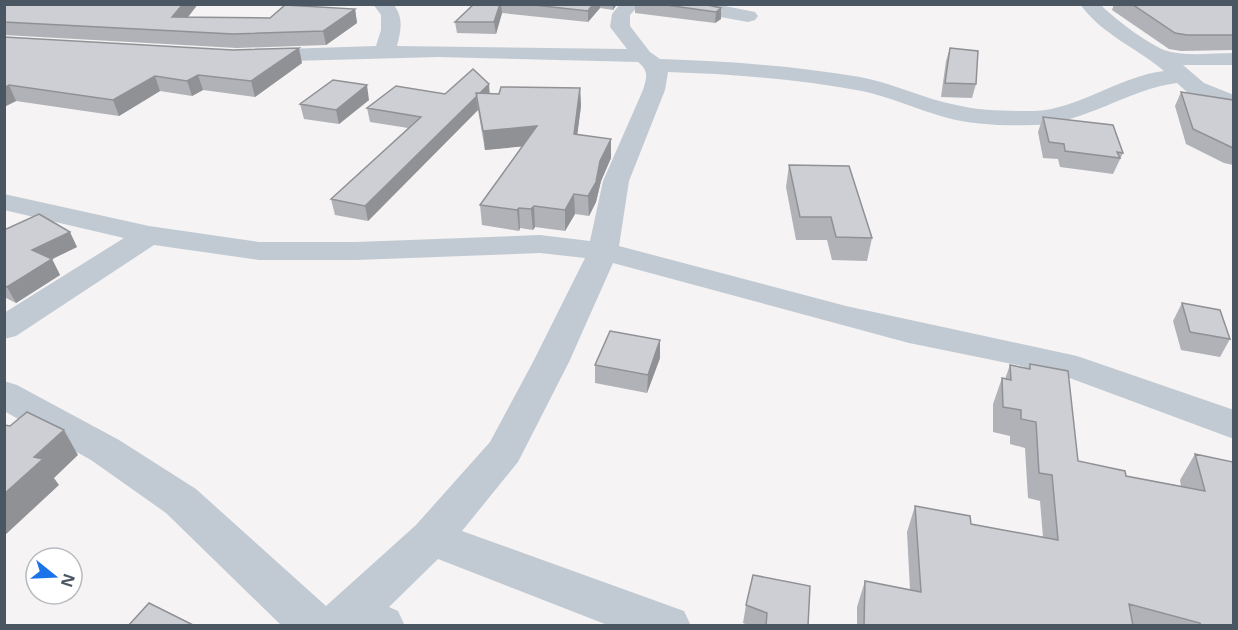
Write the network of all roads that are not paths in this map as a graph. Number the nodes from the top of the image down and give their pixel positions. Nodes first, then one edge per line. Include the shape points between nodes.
1 (382, 4) edge
2 (631, 4) edge
3 (681, 4) edge
4 (1089, 4) edge
5 (748, 16) dead end
6 (385, 53) junction
7 (1158, 55) junction
8 (237, 56) edge
9 (649, 60) junction
10 (1233, 60) edge
11 (1180, 76) junction
12 (1233, 104) edge
13 (4, 202) edge
14 (149, 235) junction
15 (603, 251) junction
16 (4, 328) edge
17 (4, 394) edge
18 (1233, 425) edge
19 (432, 538) junction
20 (346, 622) edge
21 (667, 626) edge

1 - 6 street via 391,14
2 - 9 street via 621,14 620,27
3 - 5 street
4 - 7 street via 1111,25
6 - 8 street
6 - 9 street via 438,51
7 - 10 street via 1183,60
7 - 11 street
9 - 11 street via 875,86 952,112 993,117 1055,116 1154,79
9 - 15 street via 658,76 616,181
11 - 12 street via 1212,97
13 - 14 street
14 - 15 street via 259,251 540,244
14 - 16 street
15 - 18 street via 855,319 1077,368
15 - 19 street via 504,452
17 - 20 street via 105,450
19 - 20 street
19 - 21 street

